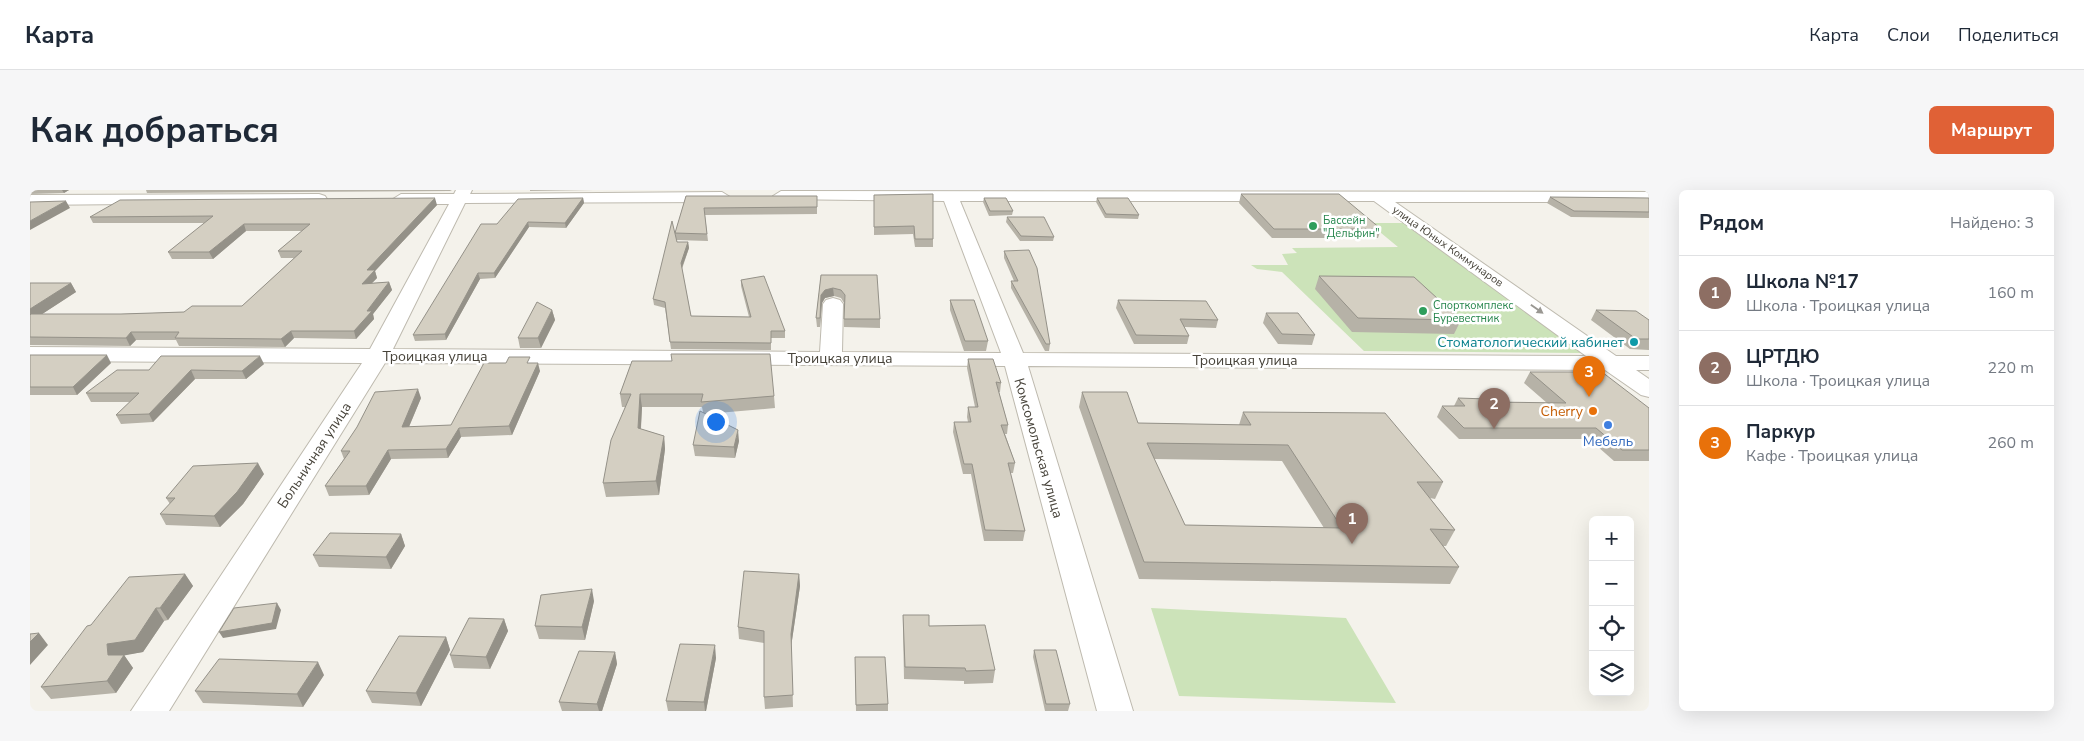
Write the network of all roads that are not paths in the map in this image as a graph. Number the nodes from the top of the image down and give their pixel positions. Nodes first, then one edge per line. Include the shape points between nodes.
1 (949, 193) edge
2 (461, 194) edge
3 (1374, 194) edge
4 (763, 196) edge
5 (734, 197) edge
6 (1649, 197) edge
7 (339, 199) edge
8 (389, 199) edge
9 (30, 200) edge
10 (833, 304) dead end
11 (30, 354) edge
12 (378, 356) junction
13 (831, 358) junction
14 (1014, 358) junction
15 (1610, 362) junction
16 (1649, 363) edge
17 (1649, 390) edge
18 (149, 711) edge
19 (1116, 711) edge

1 - 3 street
1 - 4 street
1 - 14 street, Комсомольская улица
2 - 5 street
2 - 8 street
2 - 12 street, Больничная улица
3 - 6 street
3 -> 15 street, улица Юных Коммунаров
7 - 9 street
10 - 13 street
11 - 12 street, Троицкая улица
12 - 13 street, Троицкая улица
12 - 18 street, Больничная улица
13 - 14 street, Троицкая улица
14 - 15 street, Троицкая улица
14 - 19 street, Комсомольская улица
15 - 16 street, Троицкая улица
15 - 17 street, улица Юных Коммунаров

